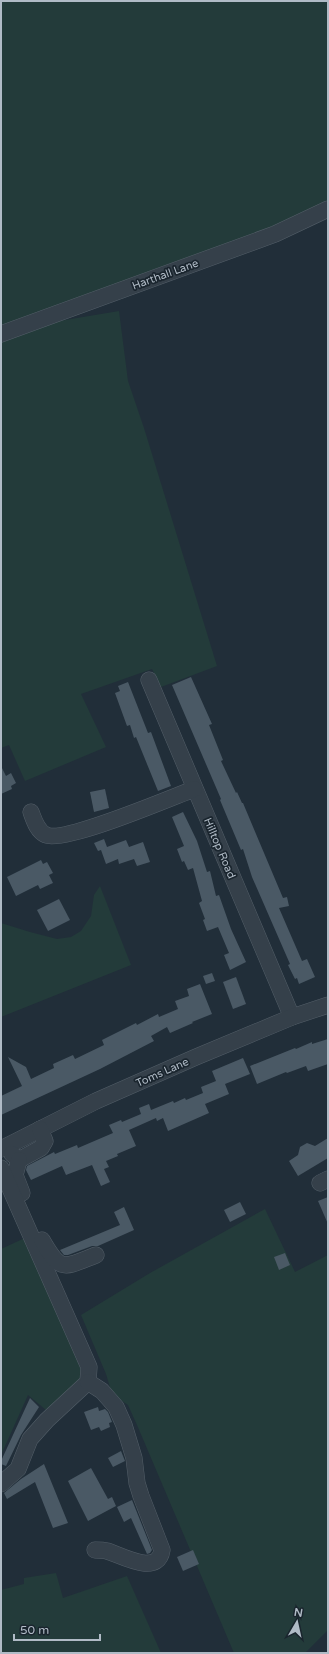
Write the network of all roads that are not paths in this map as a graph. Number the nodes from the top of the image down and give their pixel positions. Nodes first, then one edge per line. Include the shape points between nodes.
1 (328, 209) edge
2 (1, 334) edge
3 (149, 680) dead end
4 (194, 789) junction
5 (32, 812) dead end
6 (328, 1005) edge
7 (292, 1017) junction
8 (40, 1129) junction
9 (4, 1147) edge
10 (19, 1160) junction
11 (1, 1168) edge
12 (96, 1255) dead end
13 (88, 1382) junction
14 (1, 1484) edge
15 (95, 1550) dead end

1 - 2 street, Harthall Lane via 275,234
3 - 4 street, Hilltop Road
4 - 5 street via 98,826 63,835 46,836 40,831
4 - 7 street, Hilltop Road
6 - 7 street, Toms Lane
7 - 8 street, Toms Lane via 96,1101
8 - 9 street, Toms Lane
8 - 10 street via 44,1145
9 - 10 street
10 - 12 street via 15,1172 17,1180 52,1257 62,1265 68,1266
11 - 13 street via 89,1367
13 - 14 street via 30,1439 18,1469
13 - 15 street via 108,1396 124,1424 134,1458 137,1483 162,1550 160,1558 140,1563 107,1551

